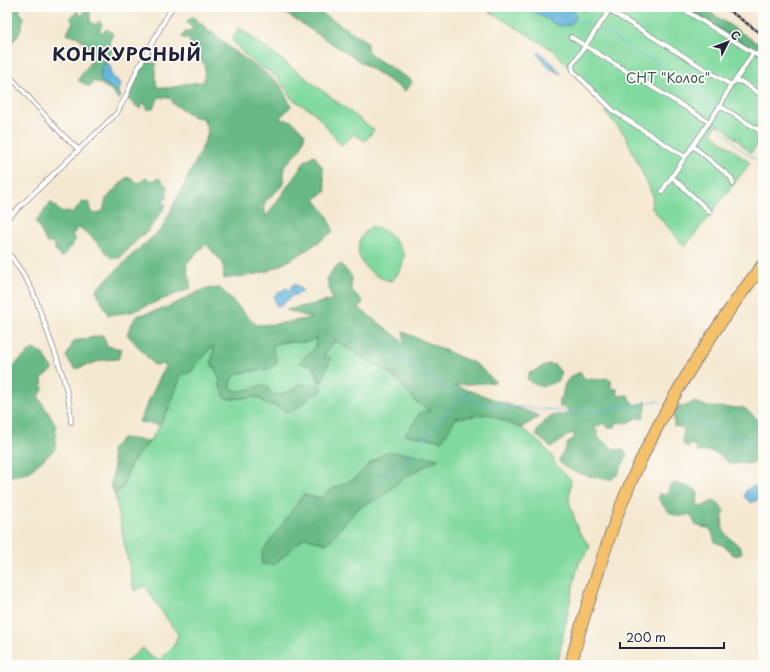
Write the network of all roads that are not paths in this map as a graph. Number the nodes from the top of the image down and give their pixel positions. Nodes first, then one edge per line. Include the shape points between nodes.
1 (172, 7) edge
2 (574, 7) edge
3 (590, 7) edge
4 (680, 7) edge
5 (608, 8) edge
6 (571, 37) dead end
7 (585, 46) junction
8 (753, 53) junction
9 (763, 59) edge
10 (7, 73) edge
11 (735, 82) junction
12 (731, 85) junction
13 (763, 96) edge
14 (720, 106) junction
15 (709, 122) junction
16 (763, 131) edge
17 (693, 146) junction
18 (79, 150) junction
19 (685, 157) junction
20 (672, 177) junction
21 (733, 184) dead end
22 (662, 191) dead end
23 (710, 212) dead end
24 (7, 219) edge
25 (7, 251) edge
26 (763, 260) edge
27 (763, 269) edge
28 (71, 422) dead end
29 (568, 665) edge
30 (574, 665) edge

1 - 18 street via 136,72 121,106
2 - 3 street via 584,10
4 - 8 street
5 - 7 street via 607,14
5 - 12 street
6 - 7 street
7 - 15 street
7 - 19 street via 572,65 573,71 615,112
8 - 9 street
8 - 11 street
10 - 18 street
11 - 12 street
11 - 13 street via 742,82
12 - 14 street
14 - 15 street
14 - 16 street
15 - 17 street
17 - 19 street
17 - 21 street via 729,176
18 - 24 street
19 - 20 street
20 - 22 street
20 - 23 street
25 - 28 street via 23,274 40,309 58,360 70,405
26 - 29 main road via 722,315 682,379 632,473 598,560
27 - 30 main road via 686,381 637,476 603,564

